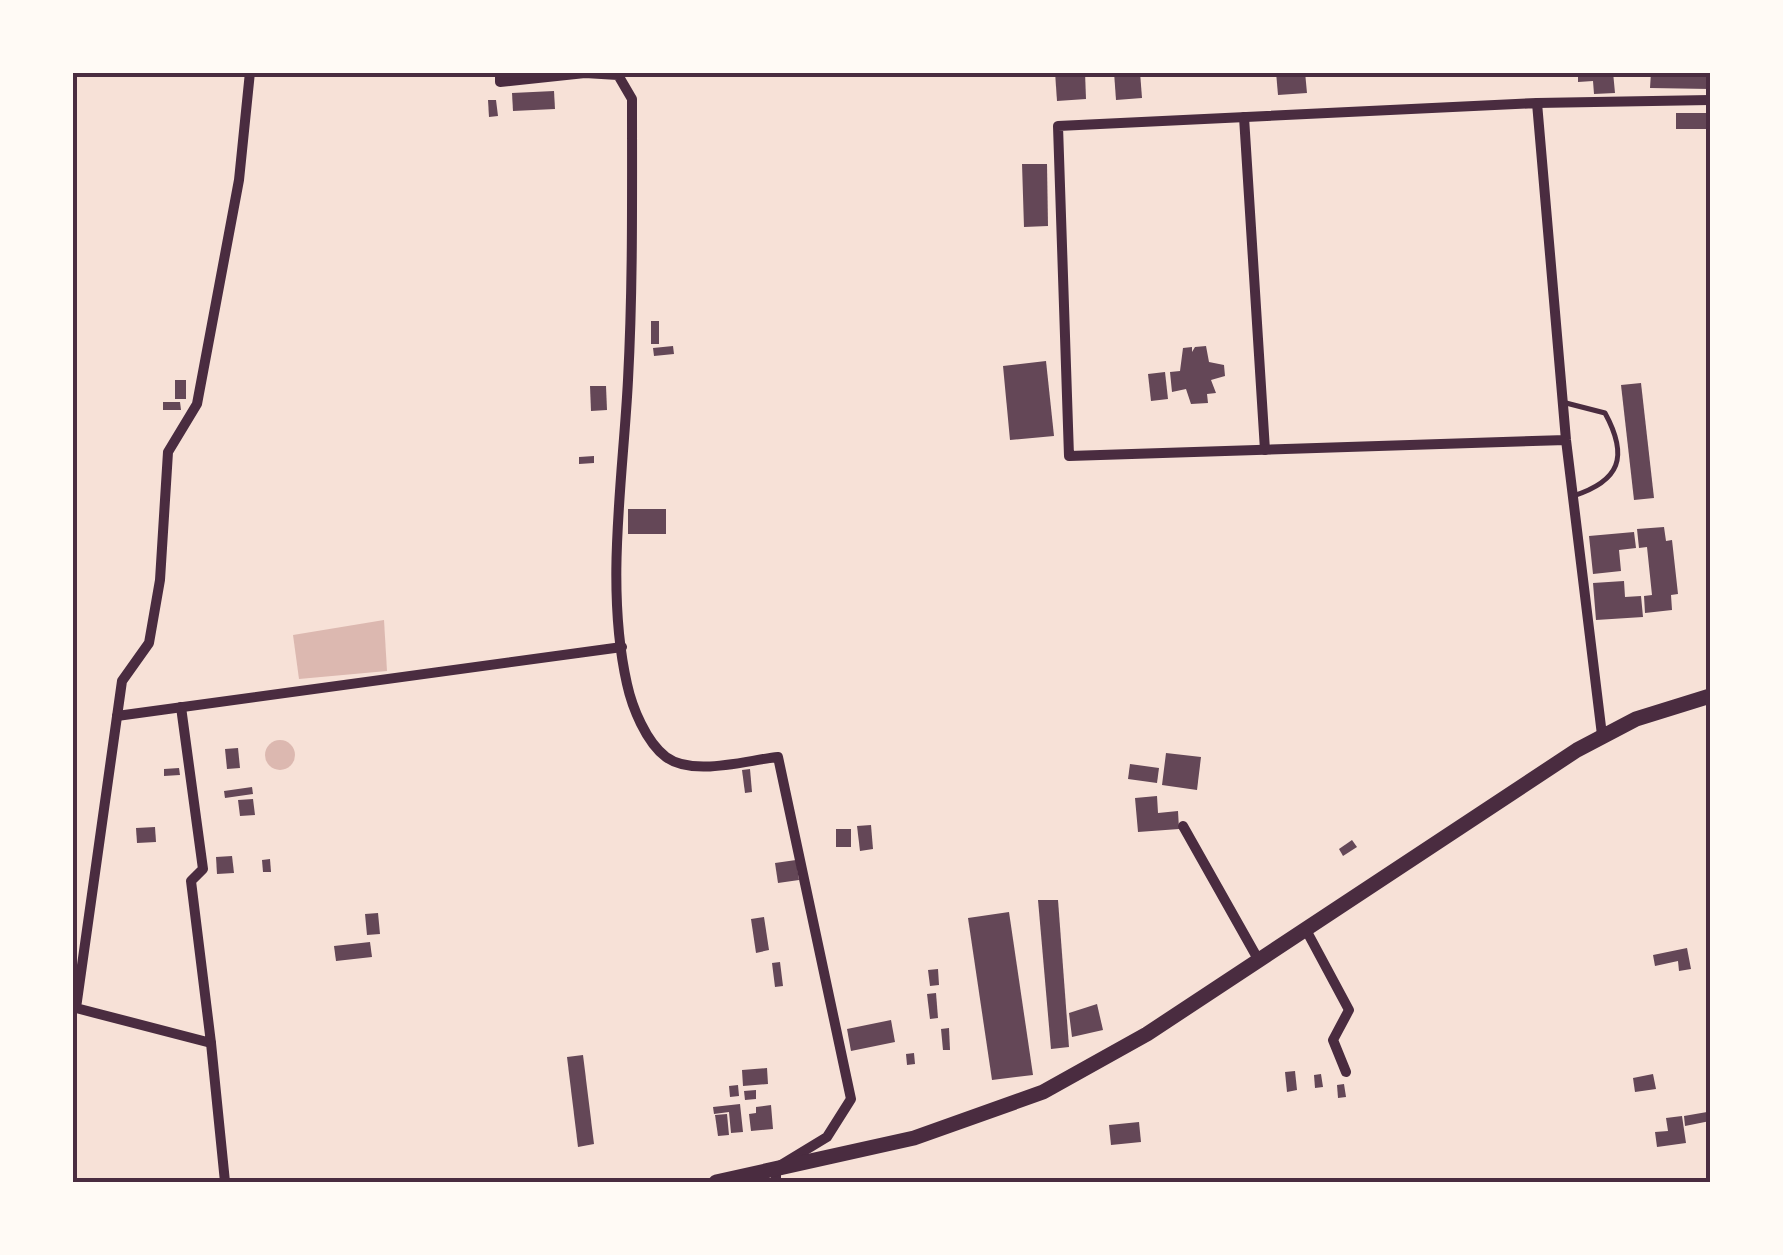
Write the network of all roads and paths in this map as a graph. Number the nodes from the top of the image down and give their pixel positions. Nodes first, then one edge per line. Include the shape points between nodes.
1 (250, 72) edge
2 (500, 72) edge
3 (1710, 100) edge
4 (1537, 103) junction
5 (1244, 117) junction
6 (1563, 402) junction
7 (1566, 440) junction
8 (1266, 450) junction
9 (1573, 496) junction
10 (622, 647) junction
11 (1710, 696) edge
12 (181, 707) junction
13 (117, 716) junction
14 (1602, 736) junction
15 (1183, 826) dead end
16 (1305, 928) junction
17 (1258, 960) junction
18 (211, 1043) junction
19 (1346, 1072) dead end
20 (776, 1175) edge
21 (225, 1182) edge
22 (716, 1182) edge

1 - 13 street via 238,180 197,404 168,452 149,643 122,681
2 - 10 street via 500,82 618,75 632,98 629,377 619,522
3 - 4 street
4 - 5 street
4 - 6 street
5 - 8 street
5 - 8 street via 1058,126 1069,456
6 - 7 street
6 - 9 lane via 1605,413 1620,453 1600,487
7 - 8 street
7 - 9 street
9 - 14 street
10 - 12 street
10 - 20 street via 634,709 666,757 708,765 778,757 851,1099 827,1137
11 - 14 highway
12 - 13 street
12 - 18 street via 203,869 192,881
13 - 18 street via 76,1008
14 - 16 highway
15 - 17 street
16 - 17 highway
16 - 19 street via 1349,1010 1333,1040
17 - 20 highway via 1115,1054 1009,1107
18 - 21 street
20 - 22 highway

